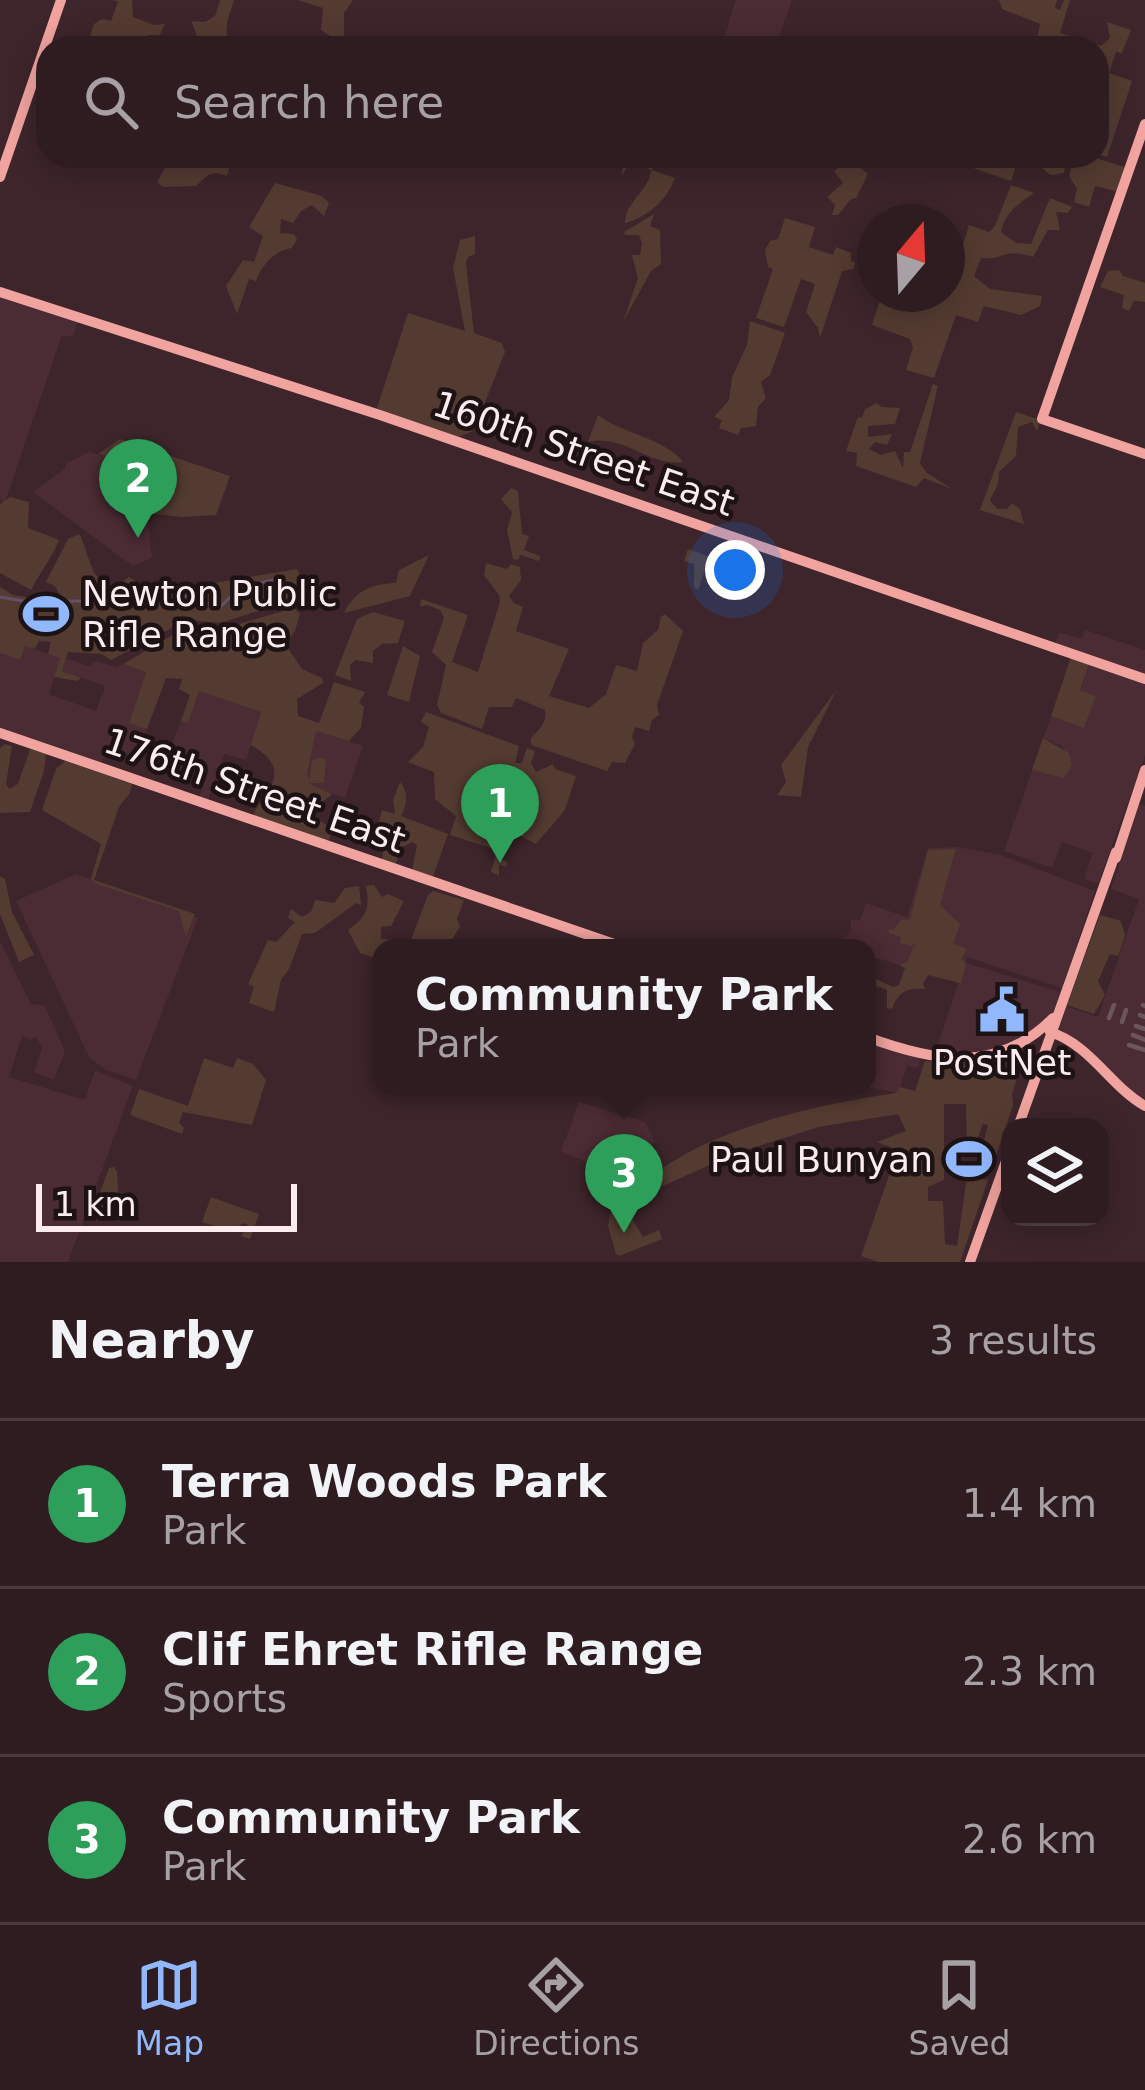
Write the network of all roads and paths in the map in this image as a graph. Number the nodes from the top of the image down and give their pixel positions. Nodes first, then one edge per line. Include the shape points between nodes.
1 (60, 0) edge
2 (47, 36) edge
3 (48, 36) edge
4 (36, 66) edge
5 (36, 71) edge
6 (1145, 124) edge
7 (0, 166) edge
8 (0, 177) edge
9 (0, 292) edge
10 (1145, 454) edge
11 (1145, 679) edge
12 (0, 735) edge
13 (1145, 770) edge
14 (359, 859) junction
15 (1112, 862) junction
16 (537, 920) junction
17 (1087, 926) junction
18 (593, 939) edge
19 (595, 939) edge
20 (1046, 1031) junction
21 (876, 1038) edge
22 (876, 1038) edge
23 (1027, 1038) junction
24 (1006, 1049) junction
25 (1042, 1058) junction
26 (1145, 1106) edge
27 (1021, 1118) edge
28 (1001, 1175) edge
29 (970, 1262) edge

1 - 2 main road
1 - 3 main road
4 - 7 main road
5 - 8 main road
6 - 10 main road via 1042,418
9 - 11 main road, 160th Street East
12 - 14 main road, 176th Street East
13 - 15 main road
14 - 16 main road, 176th Street East
14 - 16 main road, 176th Street East
15 - 17 main road
15 - 17 main road
16 - 18 main road, 176th Street East
16 - 19 main road, 176th Street East
17 - 20 main road
20 - 23 main road
20 - 25 main road
20 - 26 main road via 1081,1046
21 - 24 main road via 940,1056
22 - 24 main road via 932,1058 986,1058
23 - 24 main road
23 - 25 main road via 1042,1039
25 - 27 main road
28 - 29 main road

